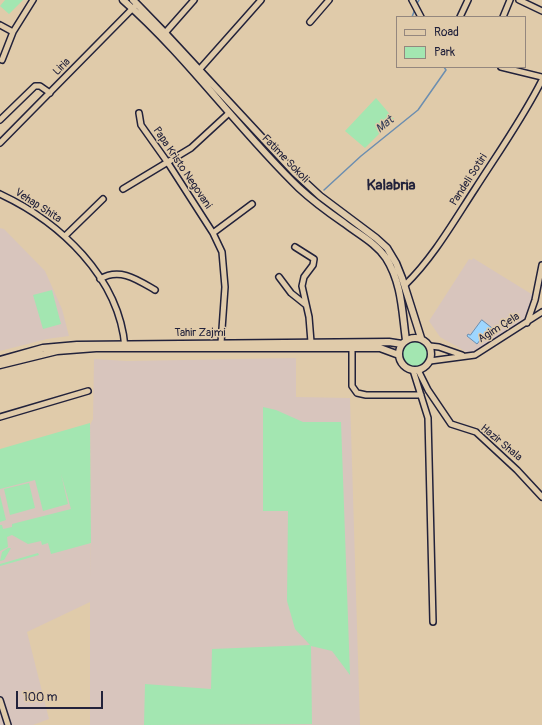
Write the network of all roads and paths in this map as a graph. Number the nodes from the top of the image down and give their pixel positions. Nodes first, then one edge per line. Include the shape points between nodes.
1 (33, 0) edge
2 (122, 0) edge
3 (194, 0) edge
4 (261, 0) edge
5 (329, 0) edge
6 (468, 0) edge
7 (510, 0) edge
8 (519, 0) edge
9 (134, 4) edge
10 (414, 5) edge
11 (542, 11) edge
12 (420, 16) edge
13 (460, 16) edge
14 (503, 16) edge
15 (310, 22) dead end
16 (0, 25) edge
17 (13, 32) junction
18 (165, 33) junction
19 (2, 60) dead end
20 (505, 68) edge
21 (199, 70) junction
22 (542, 78) edge
23 (50, 93) junction
24 (139, 113) dead end
25 (229, 114) junction
26 (0, 120) edge
27 (0, 143) edge
28 (168, 162) junction
29 (123, 189) dead end
30 (0, 194) edge
31 (103, 199) dead end
32 (252, 204) dead end
33 (213, 233) junction
34 (65, 236) junction
35 (295, 247) dead end
36 (542, 265) edge
37 (279, 277) dead end
38 (100, 278) junction
39 (405, 285) junction
40 (155, 290) dead end
41 (306, 305) junction
42 (542, 312) edge
43 (527, 323) junction
44 (421, 338) junction
45 (311, 342) junction
46 (404, 342) junction
47 (221, 343) junction
48 (125, 346) junction
49 (430, 346) junction
50 (352, 348) junction
51 (399, 355) junction
52 (465, 356) junction
53 (0, 360) edge
54 (430, 361) junction
55 (0, 365) edge
56 (415, 370) junction
57 (88, 391) dead end
58 (421, 395) junction
59 (0, 417) edge
60 (542, 497) edge
61 (433, 622) dead end
62 (0, 700) edge
63 (8, 725) edge

1 - 17 street
2 - 9 street, Fatime Sokoli
3 - 18 street
4 - 21 street
5 - 15 street
6 - 13 street
7 - 14 street
8 - 11 street
9 - 18 street, Fatime Sokoli
9 - 23 street, Liria
9 - 25 street, Fatime Sokoli
10 - 12 street
16 - 17 street
17 - 19 street
18 - 21 street, Fatime Sokoli
20 - 22 street
21 - 39 street, Fatime Sokoli via 302,181 382,243 396,263
22 - 39 street, Pandeli Sotiri via 526,109 460,213
23 - 26 street via 40,86 35,86
23 - 27 street, Liria
24 - 28 street, Papa Kristo Negovani via 141,126
25 - 28 street via 190,148
25 - 46 street, Fatime Sokoli via 306,194 382,252 391,267 403,307
28 - 29 street
28 - 33 street, Papa Kristo Negovani
30 - 34 street, Vehap Shita via 27,208
31 - 34 street, Vehap Shita
32 - 33 street
33 - 47 street, Papa Kristo Negovani via 224,261
34 - 38 street, Vehap Shita via 88,260
35 - 41 street via 314,259 303,281
36 - 43 street
37 - 41 street via 291,293
38 - 40 street via 112,273 123,274
38 - 48 street, Vehap Shita via 119,319
39 - 44 street, Fatime Sokoli
41 - 45 street
42 - 43 street, Agim Çela
43 - 52 street, Agim Çela via 477,354
44 - 46 street via 414,337
44 - 49 street
45 - 46 street, Tahir Zajmi
45 - 47 street, Tahir Zajmi
46 - 51 street
47 - 48 street, Tahir Zajmi
48 - 50 street, Tahir Zajmi
48 - 53 street, Tahir Zajmi via 61,346
48 - 55 street, Tahir Zajmi via 57,351
49 - 52 street
49 - 54 street
50 - 51 street, Tahir Zajmi via 380,348
50 - 58 street via 352,386 357,393
51 - 56 street via 403,365
52 - 54 street, Agim Çela
54 - 56 street via 425,367
56 - 58 street
56 - 60 street, Hazir Shala via 451,424 476,432
57 - 59 street
58 - 61 street via 428,418
62 - 63 street

